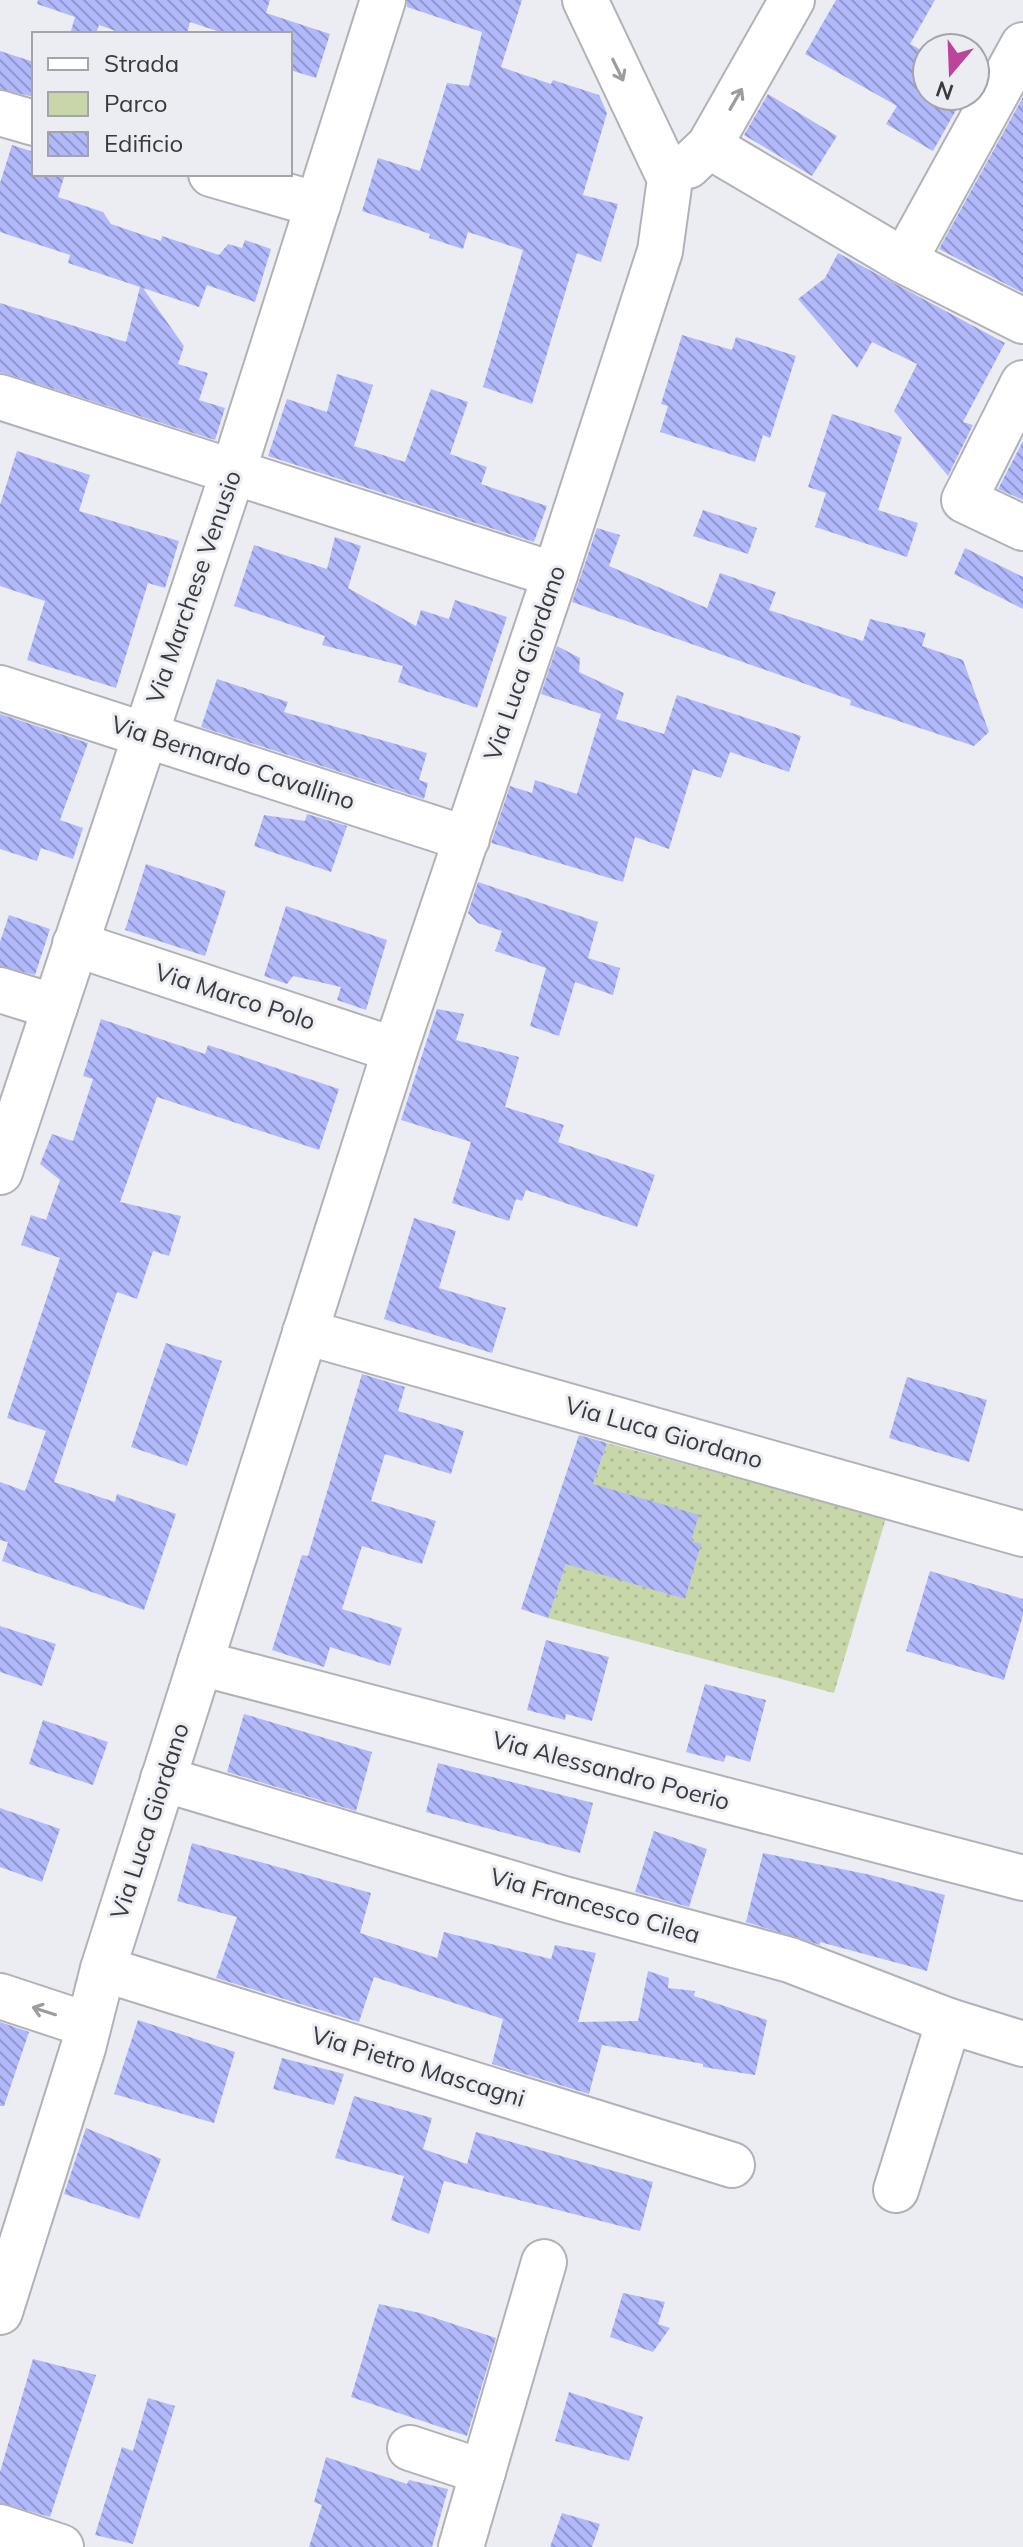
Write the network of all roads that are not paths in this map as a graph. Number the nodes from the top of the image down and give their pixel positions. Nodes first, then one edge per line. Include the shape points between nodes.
1 (383, 0) edge
2 (585, 0) edge
3 (792, 0) edge
4 (1023, 45) edge
5 (0, 113) edge
6 (32, 122) edge
7 (709, 146) junction
8 (218, 176) edge
9 (670, 179) junction
10 (318, 205) junction
11 (904, 261) junction
12 (1023, 321) edge
13 (1023, 383) edge
14 (0, 397) edge
15 (233, 472) junction
16 (1023, 528) edge
17 (555, 575) junction
18 (0, 688) edge
19 (145, 734) junction
20 (467, 839) junction
21 (75, 944) junction
22 (0, 990) edge
23 (55, 1007) junction
24 (395, 1050) junction
25 (0, 1172) edge
26 (305, 1332) junction
27 (1023, 1534) edge
28 (200, 1663) junction
29 (163, 1779) junction
30 (1023, 1878) edge
31 (103, 1969) junction
32 (0, 1996) edge
33 (949, 2021) junction
34 (88, 2025) junction
35 (1023, 2044) edge
36 (732, 2165) dead end
37 (896, 2190) dead end
38 (544, 2262) dead end
39 (0, 2312) edge
40 (410, 2448) dead end
41 (483, 2472) junction
42 (0, 2527) edge
43 (61, 2547) edge
44 (461, 2547) edge

1 - 10 street, Via Marchese Venusio
2 -> 9 street
7 -> 3 street
4 - 11 street
5 - 6 street
7 - 9 street
7 - 11 street
8 - 10 street
9 - 17 street, Via Luca Giordano via 660,251
10 - 15 street, Via Marchese Venusio
11 - 12 street
13 - 16 street via 964,498
14 - 15 street
15 - 17 street
15 - 19 street, Via Marchese Venusio
17 - 20 street, Via Luca Giordano
18 - 19 street, Via Bernardo Cavallino
19 - 20 street, Via Bernardo Cavallino
19 - 21 street, Via Marchese Venusio
20 - 24 street, Via Luca Giordano
21 - 23 street, Via Marchese Venusio
21 - 24 street, Via Marco Polo
22 - 23 street
23 - 25 street, Via Marchese Venusio
24 - 26 street, Via Luca Giordano
26 - 27 street, Via Luca Giordano
26 - 28 street, Via Luca Giordano
28 - 29 street, Via Luca Giordano
28 - 30 street, Via Alessandro Poerio
29 - 31 street, Via Luca Giordano
29 - 33 street, Via Francesco Cilea via 564,1899 790,1960
31 - 34 street, Via Luca Giordano
31 - 36 street, Via Pietro Mascagni
34 -> 32 street
33 - 35 street, Via Francesco Cilea
33 - 37 street
34 - 39 street, Via Luca Giordano
38 - 41 street
40 - 41 street
41 - 44 street
42 - 43 street

